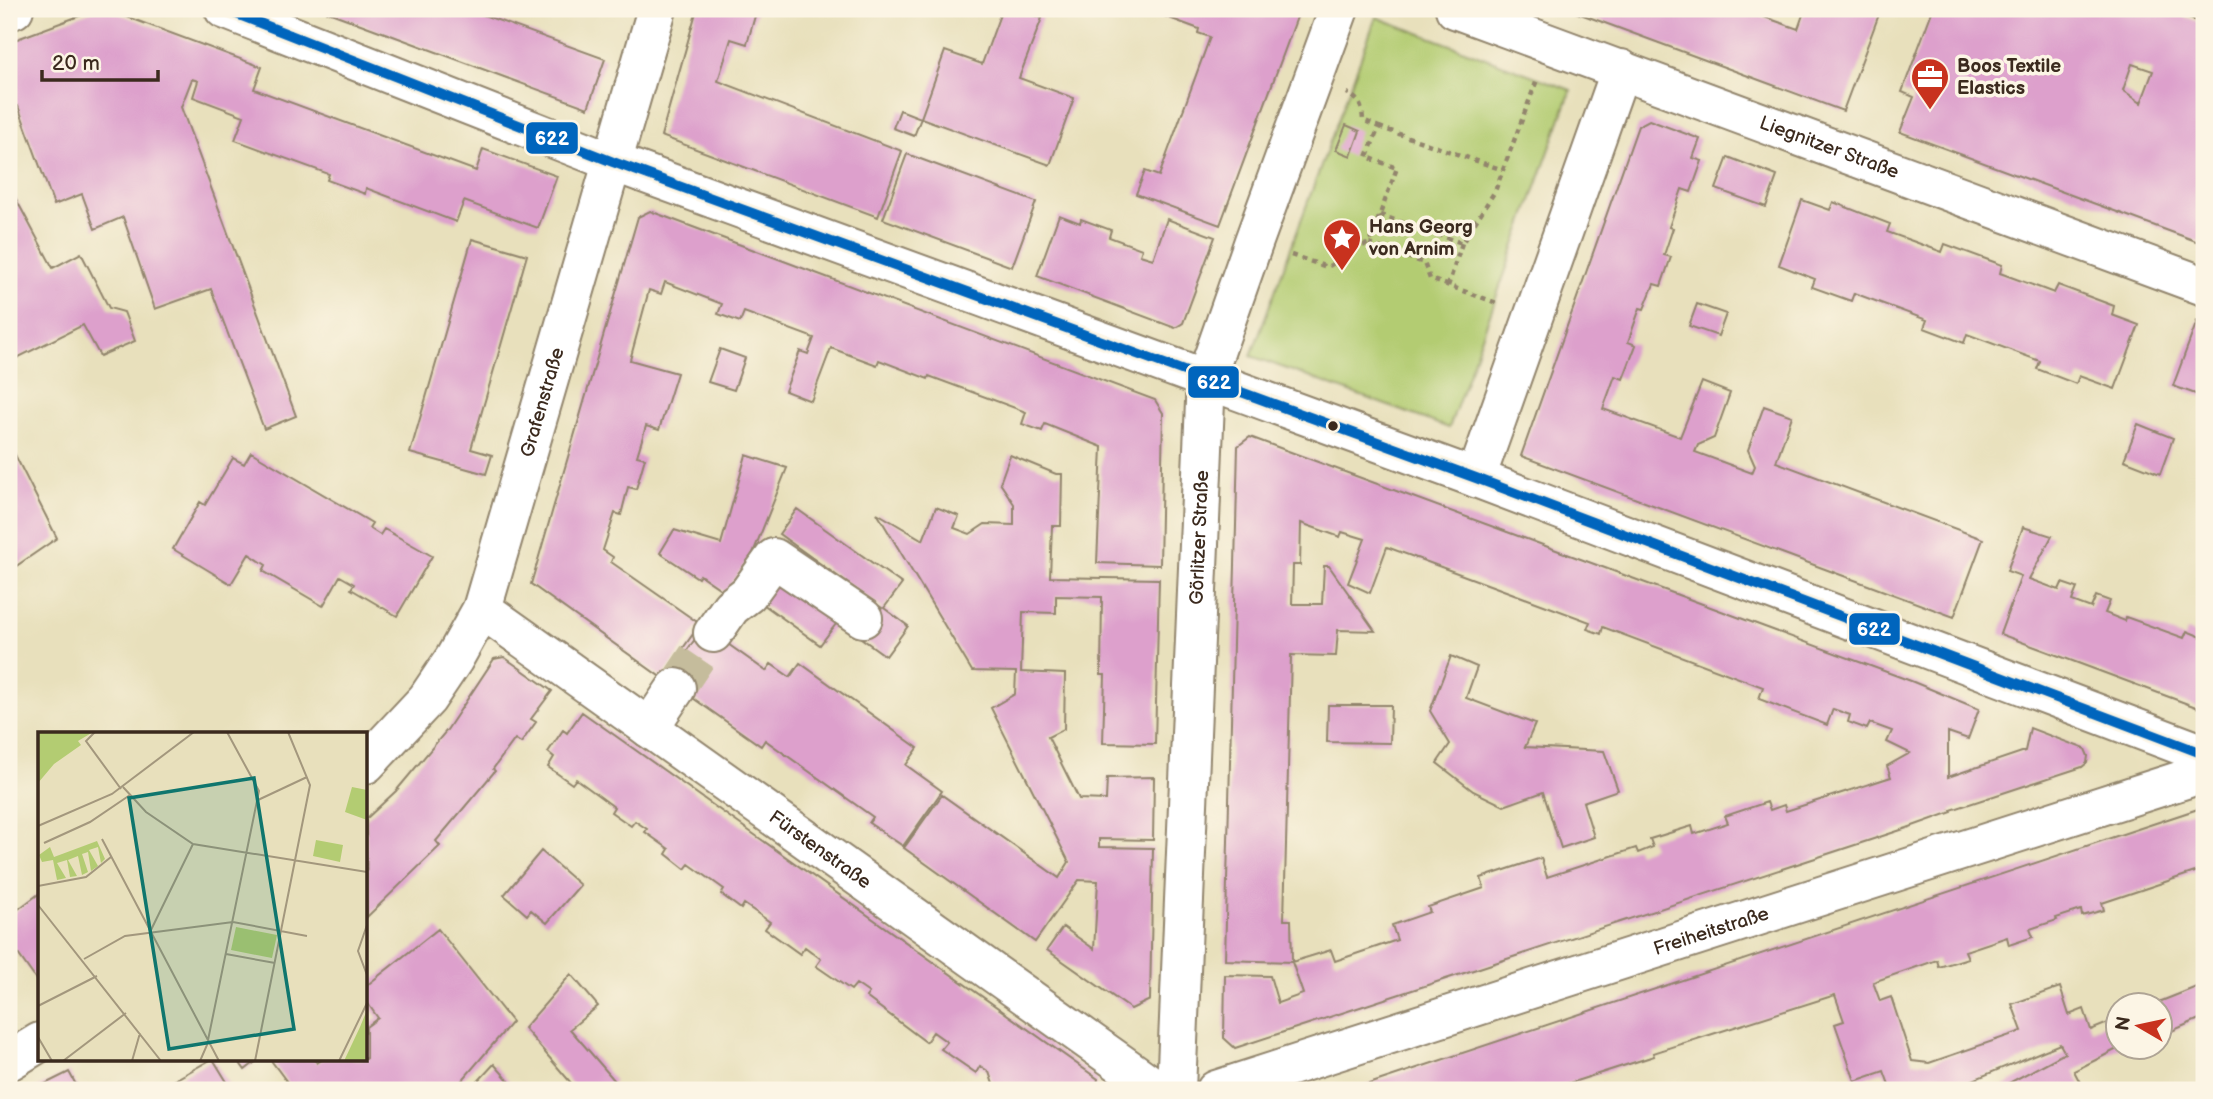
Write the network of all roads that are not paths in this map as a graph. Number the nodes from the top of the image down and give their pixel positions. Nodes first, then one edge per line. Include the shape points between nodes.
1 (14, 9) edge
2 (224, 9) edge
3 (657, 9) edge
4 (1339, 9) edge
5 (1455, 9) edge
6 (9, 11) edge
7 (1620, 69) junction
8 (612, 162) junction
9 (2204, 286) edge
10 (1206, 378) junction
11 (1476, 478) junction
12 (482, 608) junction
13 (863, 618) dead end
14 (713, 634) tunnel mouth
15 (677, 688) tunnel mouth
16 (649, 728) junction
17 (2204, 754) edge
18 (368, 762) edge
19 (2204, 773) edge
20 (38, 1043) edge
21 (9, 1061) edge
22 (1158, 1090) edge
23 (1176, 1090) edge
24 (1216, 1090) edge

1 - 6 street
2 - 8 street
3 - 8 street, Grafenstraße
4 - 10 street, Görlitzer Straße
5 - 7 street, Liegnitzer Straße
7 - 9 street, Liegnitzer Straße
7 - 11 street
8 - 10 street
8 - 12 street, Grafenstraße
10 - 11 street
10 - 23 street, Görlitzer Straße
11 - 17 street
12 - 16 street, Fürstenstraße
12 - 18 street, Grafenstraße via 427,699
13 - 14 street via 774,558 748,594 730,607
15 - 16 street
16 - 22 street, Fürstenstraße
19 - 24 street, Freiheitstraße
20 - 21 street

